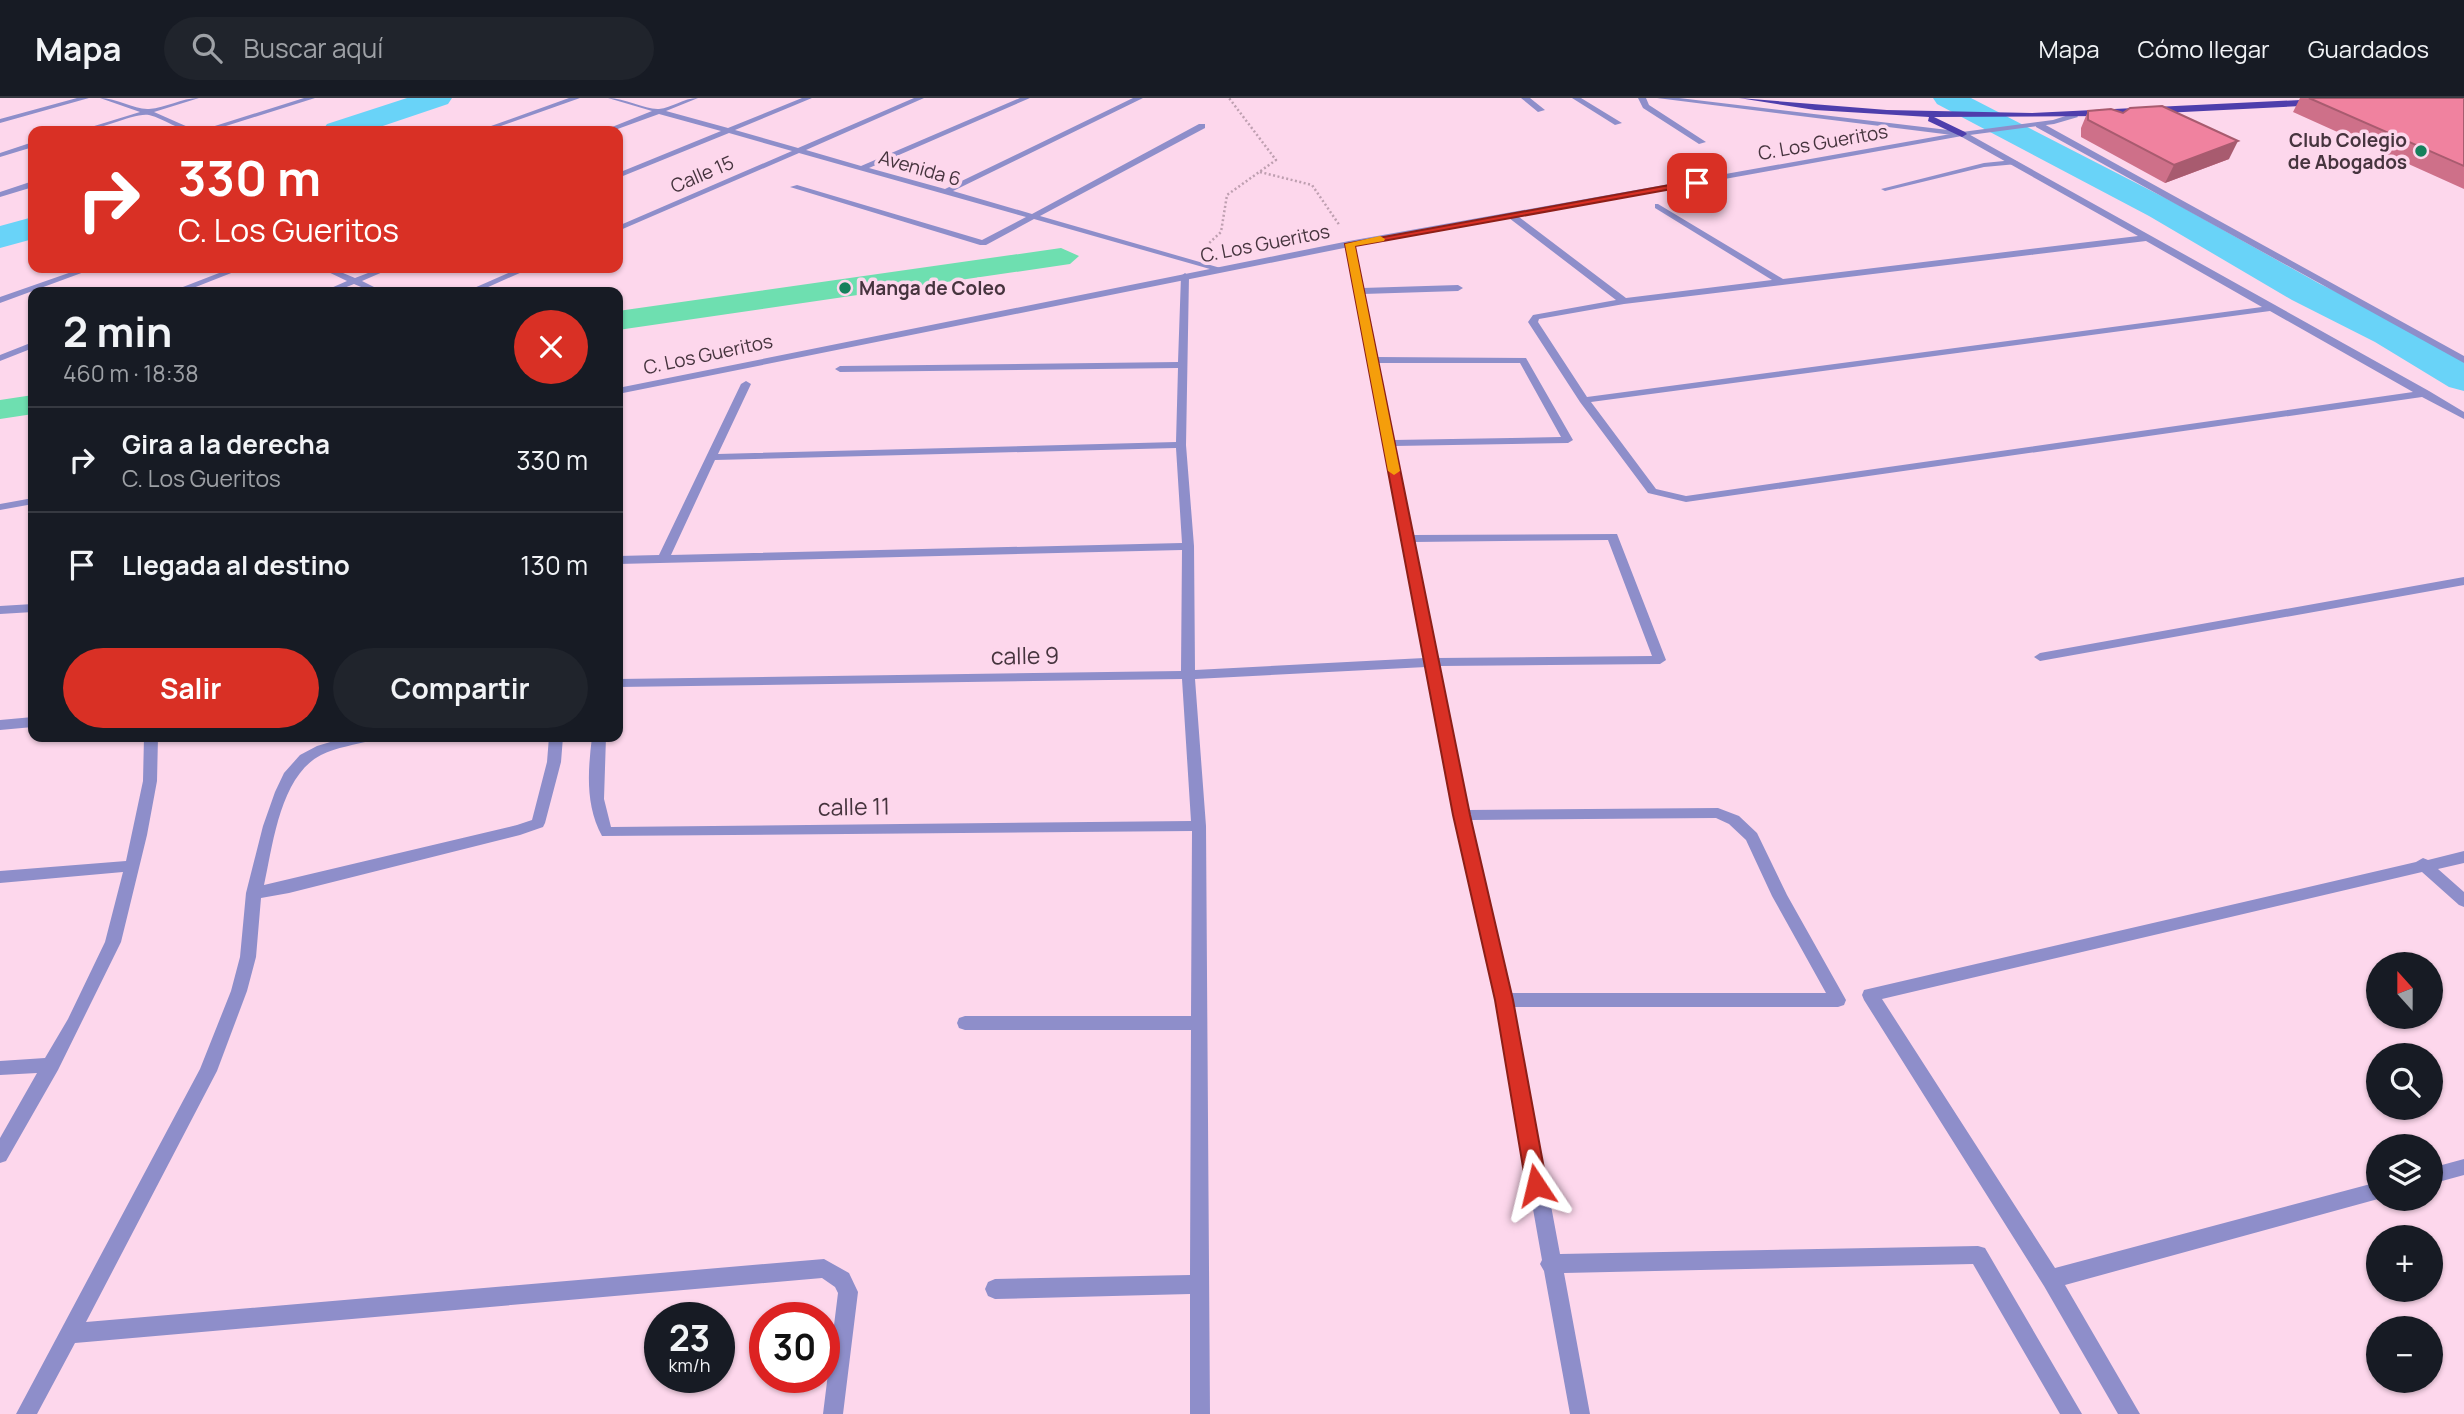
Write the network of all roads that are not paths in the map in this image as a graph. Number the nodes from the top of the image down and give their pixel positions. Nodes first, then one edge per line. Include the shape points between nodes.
1 (85, 98) edge
2 (104, 98) edge
3 (195, 98) edge
4 (311, 98) edge
5 (576, 98) edge
6 (612, 98) edge
7 (694, 98) edge
8 (808, 98) edge
9 (919, 98) edge
10 (1026, 98) edge
11 (1139, 98) edge
12 (1525, 98) edge
13 (1576, 98) edge
14 (1642, 98) edge
15 (1661, 98) edge
16 (1743, 98) edge
17 (2280, 98) edge
18 (2332, 102) edge
19 (2263, 106) junction
20 (1541, 110) dead end
21 (659, 111) junction
22 (148, 112) junction
23 (1900, 113) junction
24 (2095, 114) junction
25 (2075, 115) junction
26 (0, 121) edge
27 (1618, 122) dead end
28 (2109, 123) edge
29 (2039, 125) junction
30 (99, 126) edge
31 (181, 126) edge
32 (219, 126) edge
33 (495, 126) edge
34 (619, 126) edge
35 (1202, 126) dead end
36 (728, 132) junction
37 (1962, 134) junction
38 (1702, 142) dead end
39 (28, 147) edge
40 (800, 151) junction
41 (0, 155) edge
42 (2014, 162) junction
43 (862, 168) junction
44 (623, 174) edge
45 (28, 186) edge
46 (794, 187) dead end
47 (1885, 189) dead end
48 (946, 192) junction
49 (0, 195) edge
50 (1658, 206) dead end
51 (1512, 216) junction
52 (1034, 217) junction
53 (623, 227) edge
54 (2147, 238) junction
55 (1349, 244) junction
56 (1220, 269) junction
57 (77, 273) edge
58 (226, 273) edge
59 (336, 273) edge
60 (375, 273) edge
61 (515, 273) edge
62 (1185, 276) junction
63 (355, 281) junction
64 (1781, 282) junction
65 (37, 287) edge
66 (189, 287) edge
67 (339, 287) edge
68 (369, 287) edge
69 (482, 287) edge
70 (1458, 288) dead end
71 (28, 290) edge
72 (1359, 291) junction
73 (0, 300) edge
74 (1624, 301) junction
75 (2272, 308) junction
76 (28, 347) edge
77 (0, 358) edge
78 (1372, 359) junction
79 (2464, 360) edge
80 (1182, 365) junction
81 (840, 369) dead end
82 (746, 384) dead end
83 (623, 390) edge
84 (2425, 393) junction
85 (1584, 400) junction
86 (2464, 416) edge
87 (1388, 443) junction
88 (1181, 445) junction
89 (711, 457) junction
90 (28, 502) edge
91 (0, 507) edge
92 (1408, 539) junction
93 (1188, 546) junction
94 (663, 559) junction
95 (623, 560) edge
96 (2464, 580) edge
97 (28, 608) edge
98 (0, 610) edge
99 (2040, 657) dead end
100 (1432, 662) junction
101 (1188, 675) junction
102 (623, 683) edge
103 (28, 722) edge
104 (0, 724) edge
105 (151, 742) edge
106 (342, 742) edge
107 (556, 742) edge
108 (599, 742) edge
109 (1462, 815) junction
110 (1199, 826) junction
111 (2464, 857) edge
112 (2423, 864) junction
113 (132, 866) junction
114 (0, 877) edge
115 (254, 893) junction
116 (2464, 901) edge
117 (1504, 1000) junction
118 (965, 1023) dead end
119 (1199, 1023) junction
120 (52, 1065) junction
121 (0, 1068) edge
122 (0, 1155) edge
123 (2464, 1167) edge
124 (2443, 1173) edge
125 (2366, 1193) edge
126 (1550, 1264) junction
127 (2051, 1279) junction
128 (1201, 1284) junction
129 (995, 1289) dead end
130 (70, 1333) junction
131 (26, 1414) edge
132 (833, 1414) edge
133 (1200, 1414) edge
134 (1580, 1414) edge
135 (2072, 1414) edge
136 (2130, 1414) edge

1 - 26 street
2 - 22 street
3 - 22 street
4 - 32 street
5 - 33 street
6 - 21 street, Avenida 6
7 - 21 street
8 - 36 street
9 - 40 street, Calle 15
10 - 43 street
11 - 48 street
12 - 20 street
13 - 27 street
14 - 38 street via 1646,106
15 - 37 street
16 - 23 main road
17 - 19 main road
18 - 19 main road
19 - 24 main road
21 - 34 street
21 - 36 street, Avenida 6
22 - 30 street
22 - 31 street
23 - 25 main road
23 - 37 main road via 1929,118
24 - 25 main road
24 - 28 street
25 - 29 street
29 - 37 street
29 - 79 street
35 - 52 street
36 - 40 street, Avenida 6
36 - 44 street
37 - 42 street
37 - 51 street, C. Los Gueritos
39 - 41 street
40 - 43 street, Avenida 6
40 - 53 street, Calle 15
42 - 47 street
42 - 54 street
43 - 48 street, Avenida 6
45 - 49 street
46 - 52 street via 975,242 990,241
48 - 52 street, Avenida 6
50 - 64 street
51 - 55 street, C. Los Gueritos
51 - 74 street
52 - 56 street, Avenida 6
54 - 64 street
54 - 75 street
55 - 56 street, C. Los Gueritos
55 - 72 street
56 - 62 street, C. Los Gueritos
57 - 65 street
58 - 66 street
59 - 63 street
60 - 63 street
61 - 69 street
62 - 80 street
62 - 83 street, C. Los Gueritos
63 - 67 street
63 - 68 street
64 - 74 street
70 - 72 street
71 - 73 street
72 - 78 street
74 - 85 street via 1556,312 1533,322
75 - 84 street
75 - 85 street
76 - 77 street
78 - 87 street
78 - 87 street via 1523,360 1568,440
80 - 81 street
80 - 88 street
82 - 89 street
84 - 85 street via 1686,499 1652,491
84 - 86 street
87 - 92 street
88 - 89 street
88 - 93 street
89 - 94 street
90 - 91 street
92 - 100 street
92 - 100 street, calle 9 via 1613,536 1660,660
93 - 94 street
93 - 101 street
94 - 95 street
96 - 99 street
97 - 98 street
100 - 101 street, calle 9
100 - 109 street
101 - 102 street, calle 9
101 - 110 street
103 - 104 street
105 - 113 street via 150,781
106 - 115 street via 299,764 280,794
107 - 115 street via 538,823
108 - 110 street, calle 11 via 600,822 607,832
109 - 117 street
109 - 117 street via 1718,813 1734,820 1752,837 1838,1000
110 - 119 street
111 - 112 street
112 - 116 street
112 - 127 street via 1870,995
113 - 114 street
113 - 120 street via 113,942
115 - 130 street via 248,957 227,1027
117 - 126 street
118 - 119 street
119 - 128 street
120 - 121 street
120 - 122 street
123 - 124 street
125 - 127 street
126 - 134 street
126 - 135 street via 1978,1255
127 - 136 street
128 - 129 street
128 - 133 street
130 - 131 street
130 - 132 street via 824,1268 842,1280 848,1292

